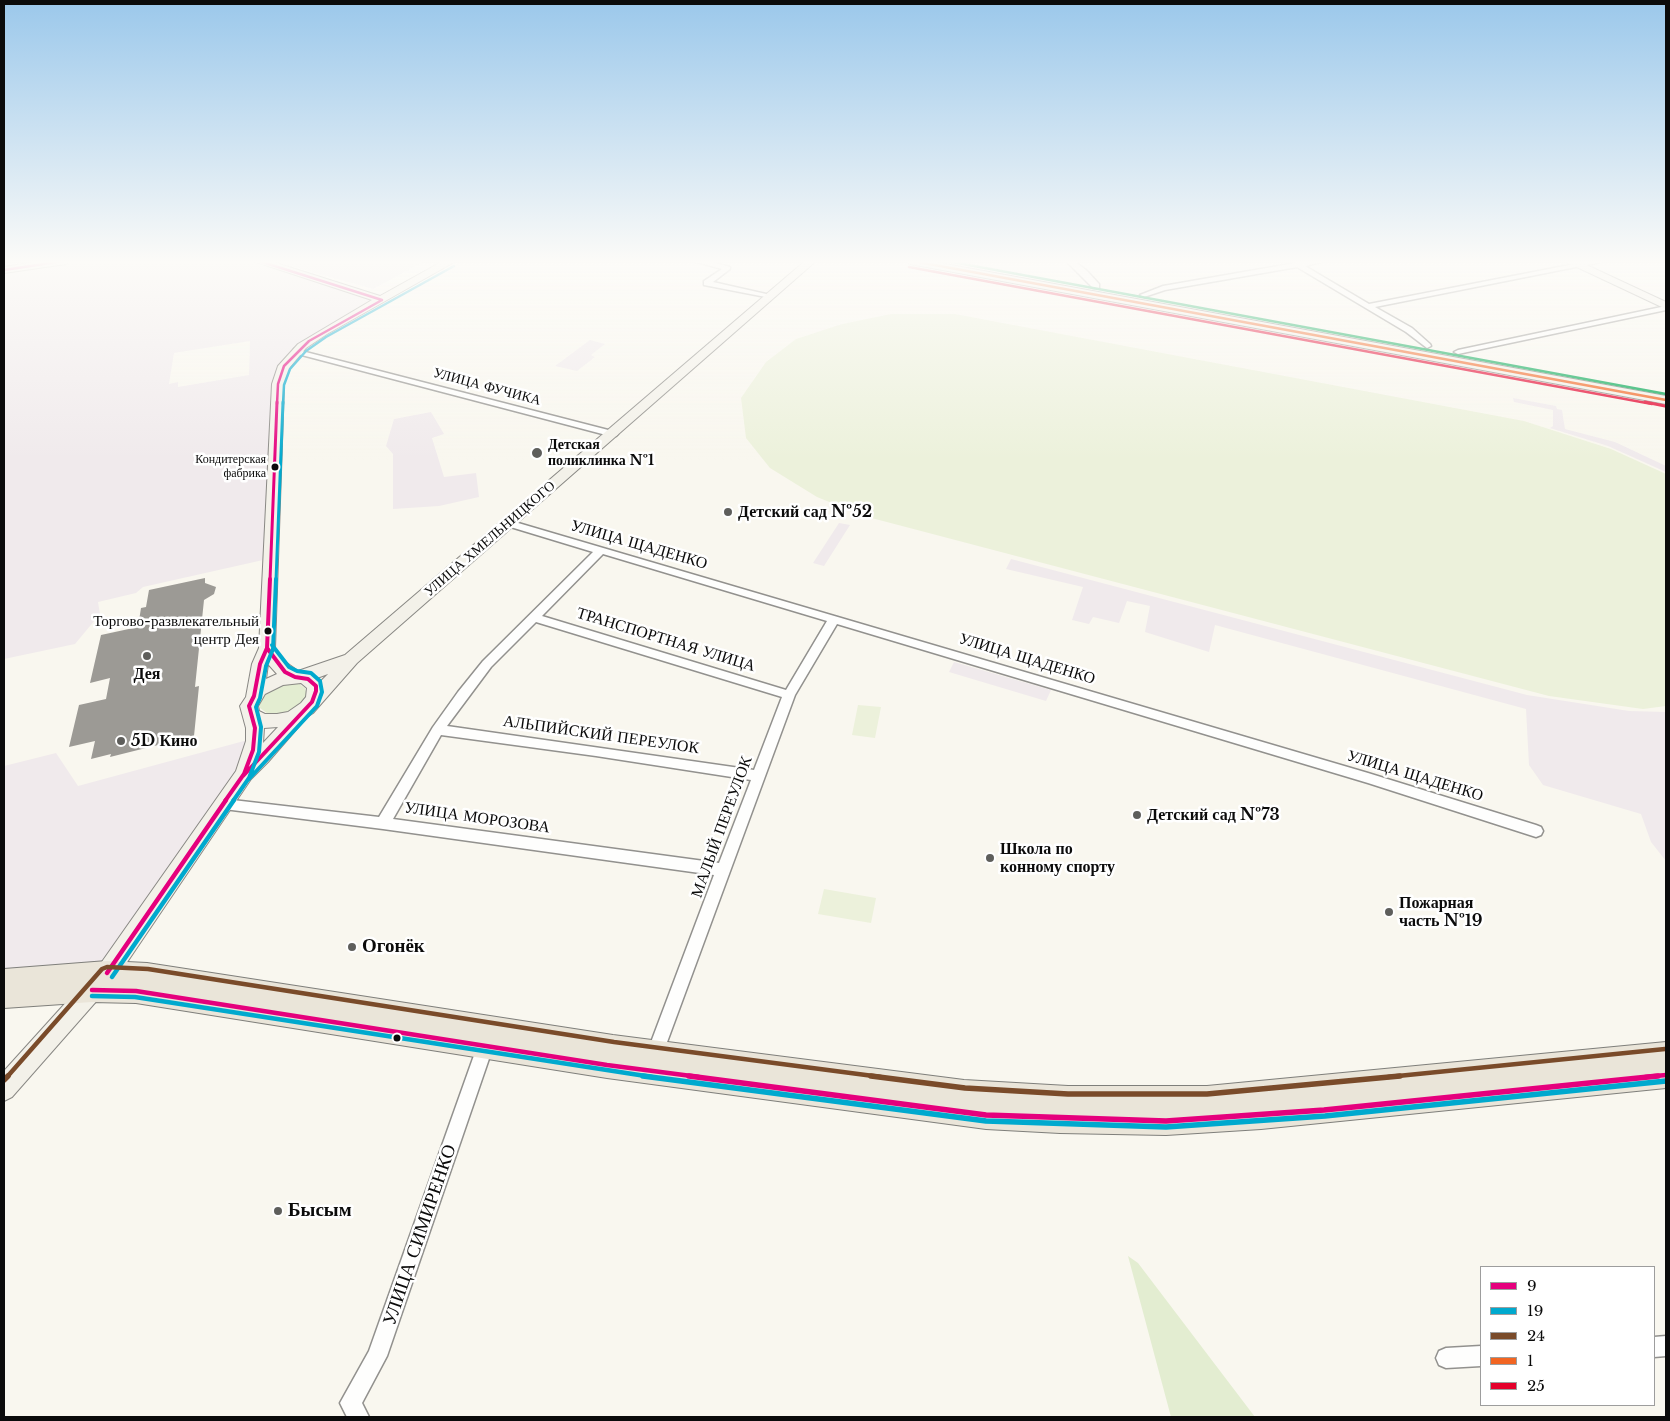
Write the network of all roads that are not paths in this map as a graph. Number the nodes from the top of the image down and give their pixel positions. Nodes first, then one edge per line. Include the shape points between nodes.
1 (332, 327) edge
2 (734, 327) edge
3 (1268, 327) edge
4 (1323, 327) edge
5 (1404, 327) edge
6 (1572, 327) edge
7 (1427, 346) junction
8 (296, 351) junction
9 (1458, 352) junction
10 (1666, 389) edge
11 (1666, 400) edge
12 (613, 434) junction
13 (508, 523) junction
14 (600, 551) junction
15 (533, 616) junction
16 (834, 619) junction
17 (267, 648) junction
18 (351, 659) junction
19 (299, 677) junction
20 (789, 695) junction
21 (254, 696) junction
22 (306, 708) junction
23 (252, 715) junction
24 (438, 730) junction
25 (244, 774) junction
26 (760, 776) junction
27 (224, 804) junction
28 (382, 823) junction
29 (1536, 831) dead end
30 (725, 870) junction
31 (4, 981) edge
32 (99, 981) junction
33 (4, 996) edge
34 (485, 1047) junction
35 (655, 1053) junction
36 (1666, 1055) edge
37 (1666, 1075) edge
38 (4, 1089) edge
39 (1480, 1356) edge
40 (1446, 1358) dead end
41 (358, 1417) edge

1 - 8 main road
2 - 12 main road, УЛИЦА ХМЕЛЬНИЦКОГО
3 - 11 main road
4 - 7 main road
5 - 7 street
6 - 9 street
7 - 9 main road
8 - 12 street, УЛИЦА ФУЧИКА
8 - 17 main road via 284,366 278,384
9 - 10 main road
12 - 13 main road, УЛИЦА ХМЕЛЬНИЦКОГО
13 - 14 street, УЛИЦА ЩАДЕНКО
13 - 18 main road, УЛИЦА ХМЕЛЬНИЦКОГО
14 - 15 street
14 - 16 street, УЛИЦА ЩАДЕНКО
15 - 20 street, ТРАНСПОРТНАЯ УЛИЦА
15 - 24 street via 487,664
16 - 20 street, МАЛЫЙ ПЕРЕУЛОК
16 - 29 street, УЛИЦА ЩАДЕНКО
17 - 19 main road via 285,672
17 - 21 main road via 260,664
18 - 19 main road
18 - 22 main road
19 - 21 main road via 272,682
19 - 22 main road via 316,686 315,697
20 - 26 street, МАЛЫЙ ПЕРЕУЛОК
21 - 23 main road via 250,706
22 - 23 main road via 277,721 262,721
22 - 25 main road
23 - 25 main road via 255,741
24 - 26 street, АЛЬПИЙСКИЙ ПЕРЕУЛОК
24 - 28 street
25 - 27 main road
26 - 30 street, МАЛЫЙ ПЕРЕУЛОК
27 - 28 street, УЛИЦА МОРОЗОВА
27 - 32 main road
28 - 30 street, УЛИЦА МОРОЗОВА
30 - 35 street, МАЛЫЙ ПЕРЕУЛОК
31 - 32 main road
32 - 33 main road
32 - 34 main road via 136,991
32 - 35 main road via 147,975
32 - 38 main road
34 - 37 main road via 977,1114 1069,1119 1166,1120 1261,1115
34 - 41 street, УЛИЦА СИМИРЕНКО via 377,1356 350,1403
35 - 36 main road via 964,1094 1068,1100 1252,1097
39 - 40 street

